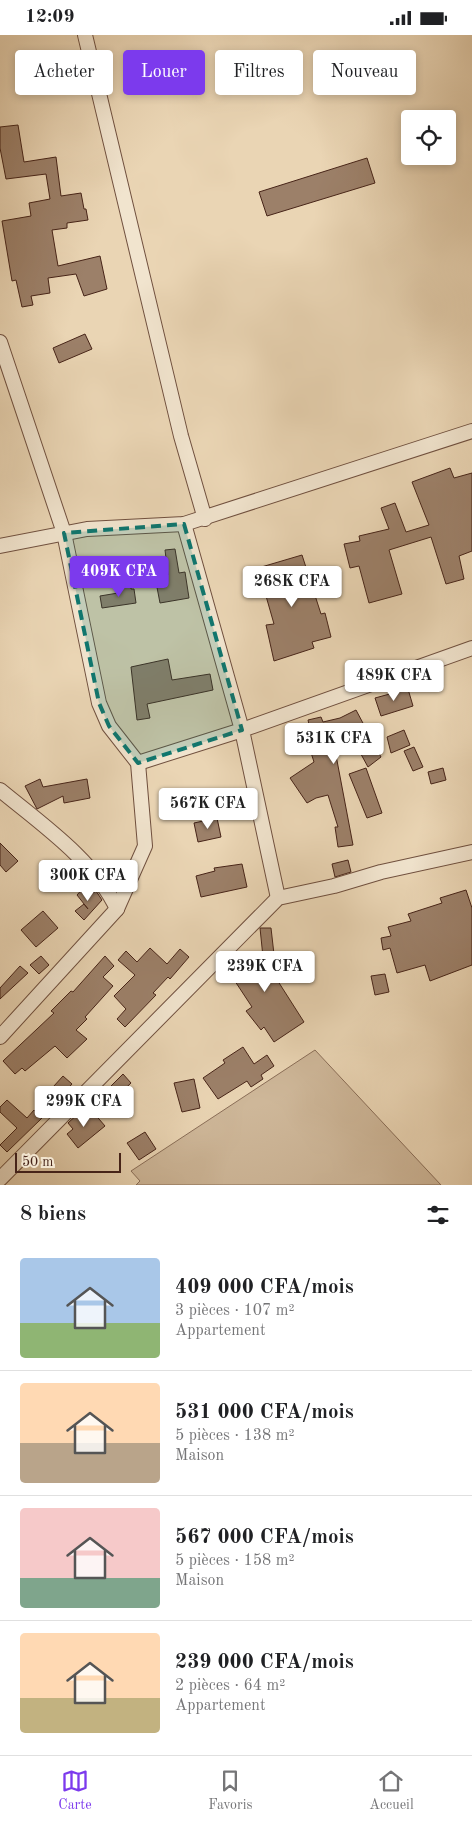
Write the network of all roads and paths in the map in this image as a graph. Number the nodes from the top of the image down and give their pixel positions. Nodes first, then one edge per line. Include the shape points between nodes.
1 (85, 35) edge
2 (1, 348) edge
3 (472, 431) edge
4 (205, 519) junction
5 (184, 524) junction
6 (64, 533) junction
7 (0, 546) edge
8 (472, 648) edge
9 (242, 730) junction
10 (138, 763) junction
11 (0, 790) edge
12 (472, 852) edge
13 (278, 898) junction
14 (117, 909) junction
15 (0, 1037) edge
16 (0, 1179) edge

1 - 4 street
2 - 6 street
3 - 4 street
4 - 5 street
5 - 6 street
5 - 9 street
6 - 7 street
6 - 10 street via 99,703 109,726
8 - 9 street
9 - 10 street
9 - 13 street
10 - 14 street via 145,846
11 - 14 street via 60,839 107,889
12 - 13 street
13 - 16 street
14 - 15 street

